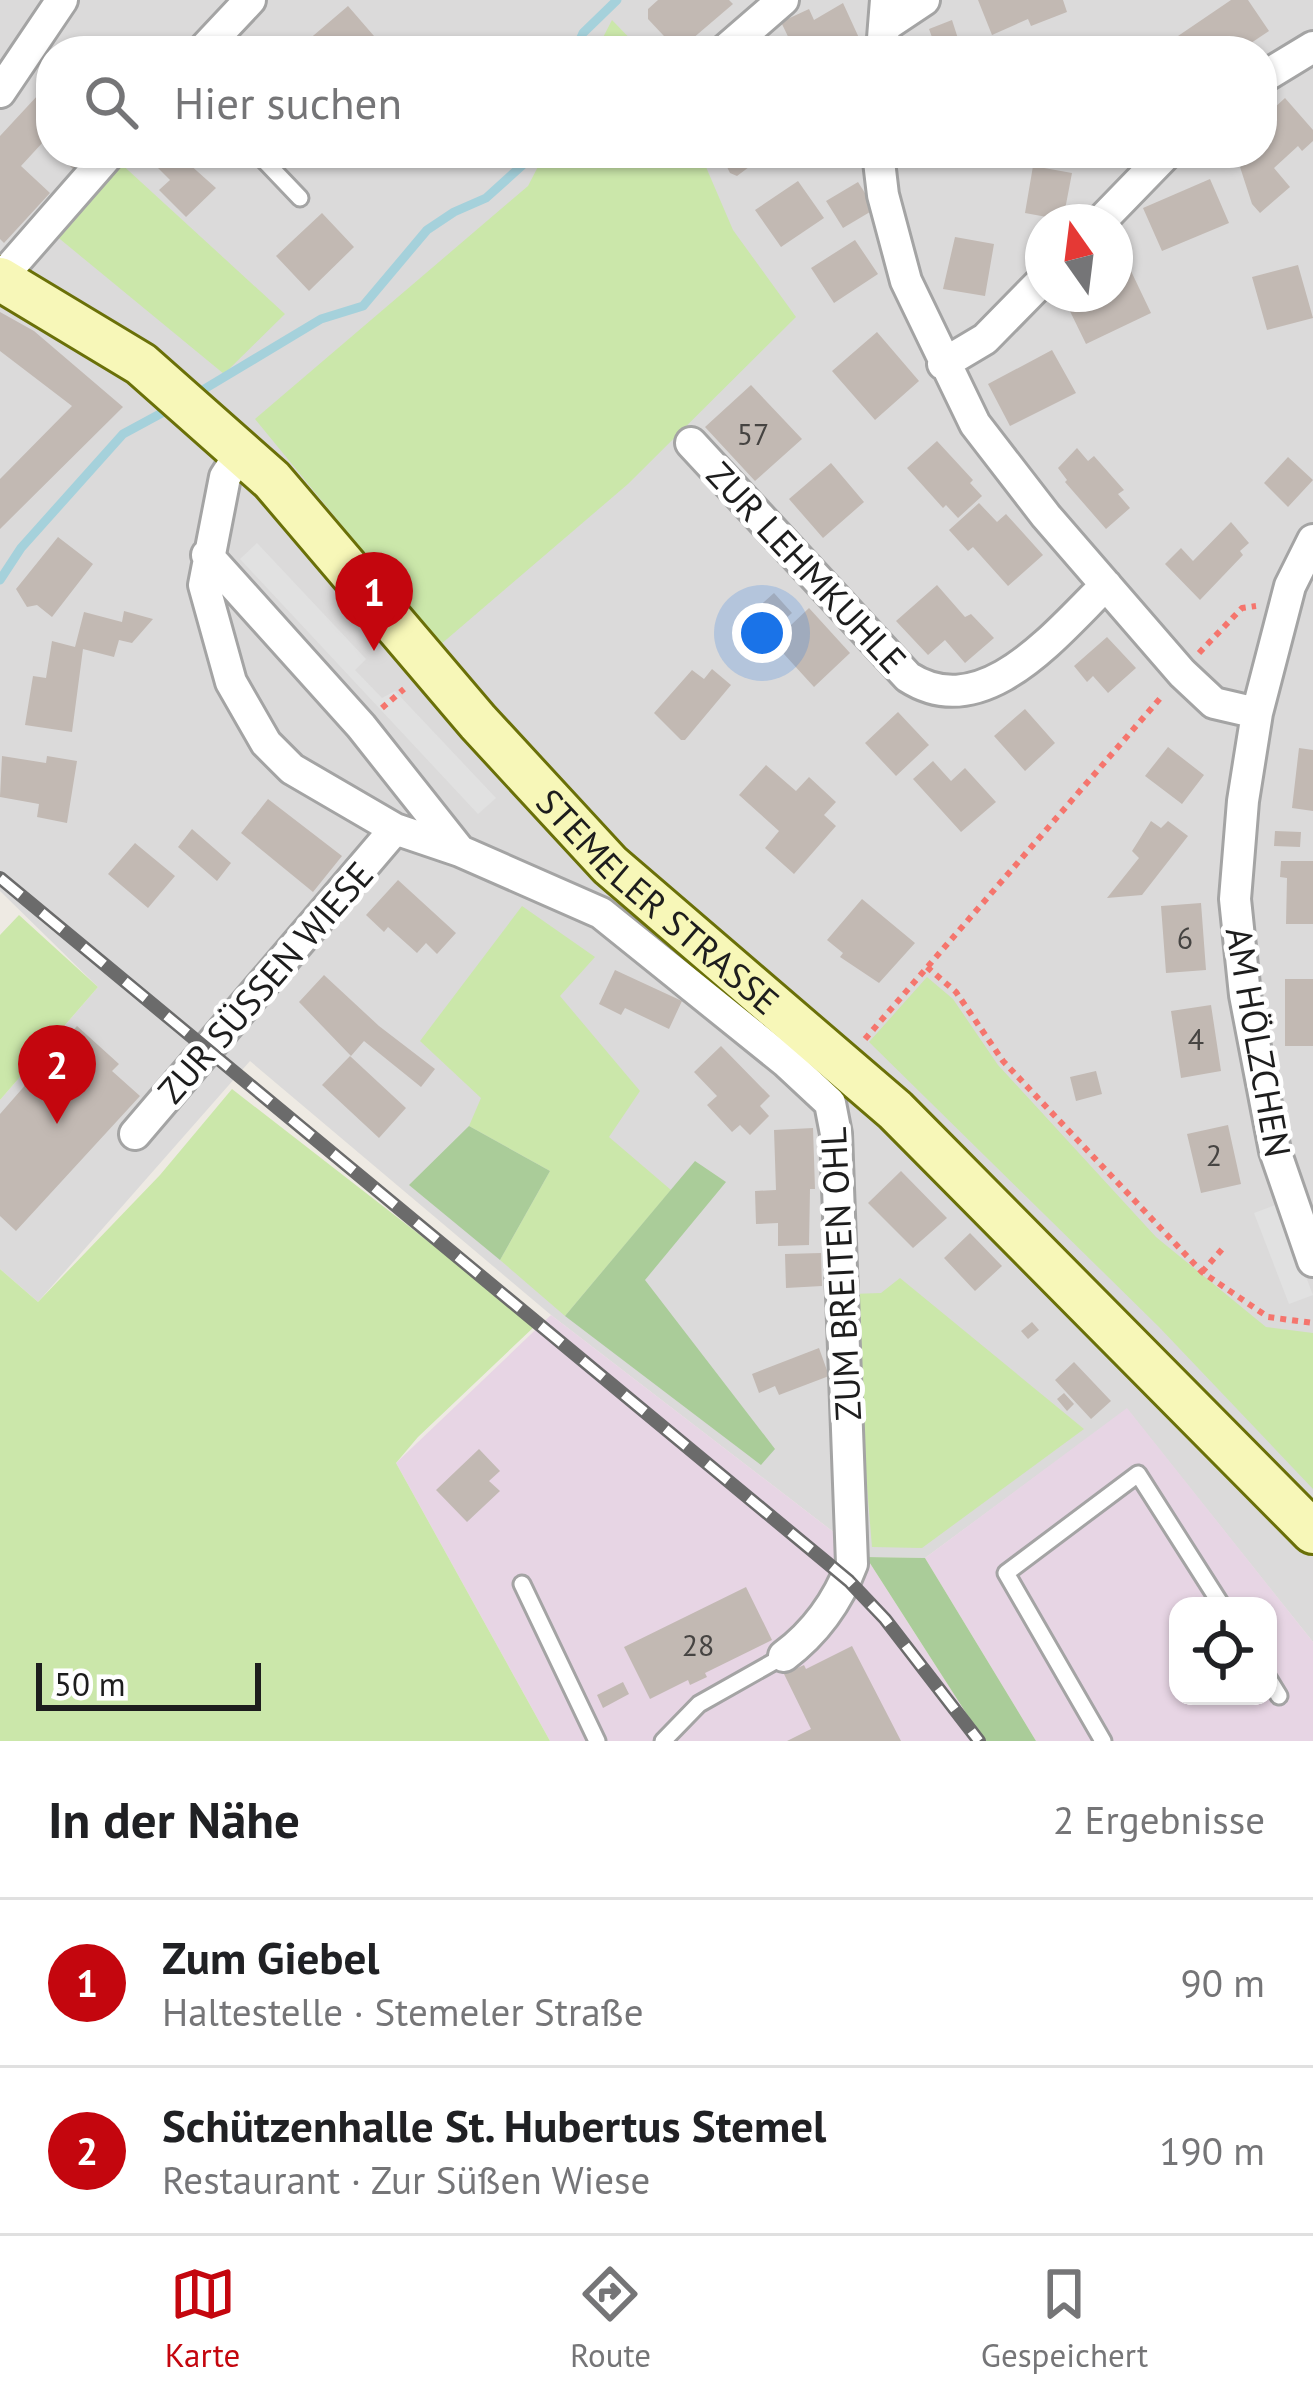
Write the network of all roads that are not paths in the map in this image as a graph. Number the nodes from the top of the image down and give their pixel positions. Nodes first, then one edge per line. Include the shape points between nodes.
1 (62, 0) edge
2 (250, 0) edge
3 (783, 0) edge
4 (924, 0) edge
5 (884, 26) edge
6 (38, 36) edge
7 (216, 36) edge
8 (741, 36) edge
9 (36, 39) edge
10 (1313, 47) edge
11 (1277, 69) edge
12 (0, 92) edge
13 (97, 168) edge
14 (271, 168) edge
15 (880, 168) edge
16 (1153, 168) edge
17 (300, 198) dead end
18 (1118, 204) edge
19 (0, 279) edge
20 (1025, 298) edge
21 (943, 364) junction
22 (691, 443) dead end
23 (241, 452) junction
24 (1313, 540) edge
25 (207, 555) junction
26 (1106, 585) junction
27 (1257, 713) junction
28 (395, 830) junction
29 (460, 850) junction
30 (135, 1133) dead end
31 (1313, 1261) edge
32 (1313, 1532) edge
33 (522, 1584) dead end
34 (1216, 1597) edge
35 (784, 1656) joint
36 (1277, 1693) edge
37 (1279, 1696) dead end
38 (597, 1741) edge
39 (663, 1741) edge
40 (1103, 1741) edge

1 - 6 street
2 - 7 street
3 - 8 street
4 - 5 street
9 - 12 street
10 - 11 street
13 - 19 street
14 - 17 lane
15 - 21 street via 906,281
16 - 18 street
19 - 23 main road, STEMELER STRASSE via 141,364
20 - 21 street via 985,339
21 - 26 street via 975,424
22 - 26 street, ZUR LEHMKUHLE via 923,686 995,681
23 - 25 street, ZUM BREITEN OHL via 225,477
23 - 32 main road, STEMELER STRASSE via 610,865 895,1110
24 - 27 street, AM HÖLZCHEN via 1286,601
25 - 28 street, ZUM BREITEN OHL via 213,628 231,682 266,743 292,770
25 - 29 street, ZUM BREITEN OHL
26 - 27 street via 1214,703
27 - 31 street, AM HÖLZCHEN via 1237,918 1276,1151
28 - 29 street, ZUM BREITEN OHL
28 - 30 street, ZUR SÜSSEN WIESE
29 - 35 street, ZUM BREITEN OHL via 601,913 830,1103 852,1564 823,1618
33 - 38 lane
34 - 40 lane via 1138,1474 1006,1573
35 - 39 lane via 699,1704
36 - 37 lane

